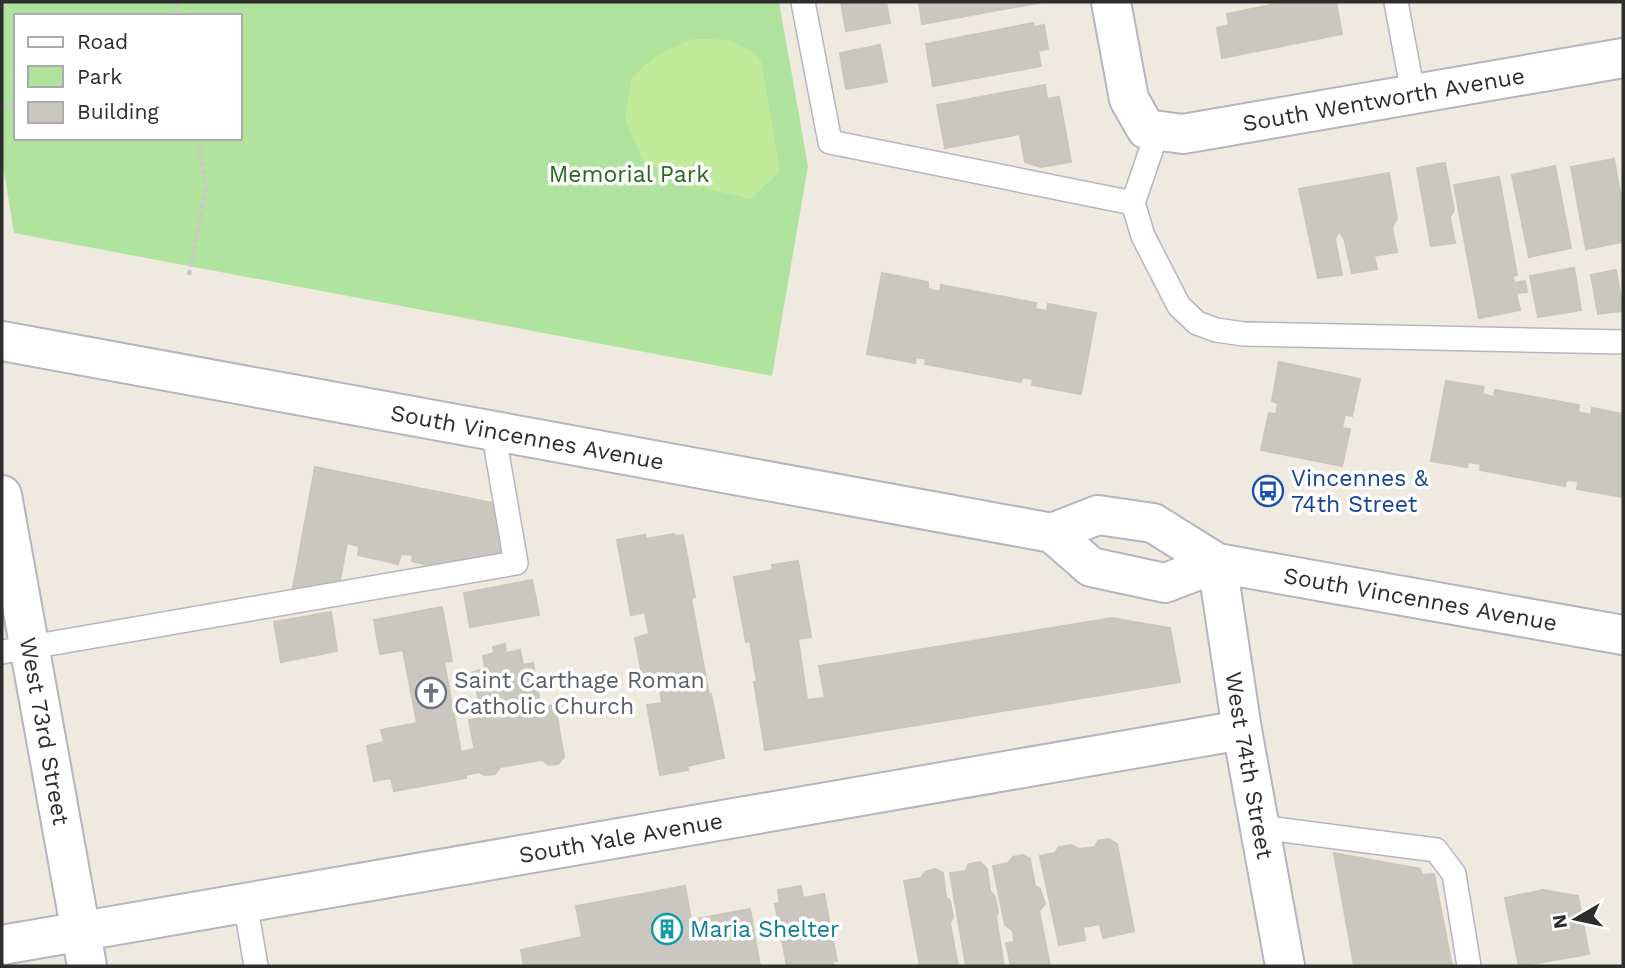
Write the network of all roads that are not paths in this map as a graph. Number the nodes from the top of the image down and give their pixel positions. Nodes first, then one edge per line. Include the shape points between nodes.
1 (803, 2) edge
2 (1111, 2) edge
3 (1396, 2) edge
4 (1623, 58) edge
5 (1413, 93) junction
6 (1152, 130) junction
7 (1133, 204) junction
8 (2, 341) edge
9 (1623, 342) edge
10 (493, 430) junction
11 (2, 495) edge
12 (1052, 534) junction
13 (1217, 564) junction
14 (1623, 635) edge
15 (16, 650) edge
16 (1242, 730) junction
17 (1260, 827) junction
18 (244, 902) junction
19 (2, 945) edge
20 (84, 949) edge
21 (256, 966) edge
22 (1285, 966) edge
23 (1469, 966) edge

1 - 7 lane via 830,142
2 - 6 street via 1129,99
3 - 5 lane
4 - 5 street, South Wentworth Avenue
5 - 6 street, South Wentworth Avenue via 1183,134
6 - 7 lane
7 - 9 lane via 1143,236 1178,306 1197,323 1216,330
8 - 10 street, South Vincennes Avenue
10 - 12 street, South Vincennes Avenue
10 - 15 lane via 516,563
11 - 15 street, West 73rd Street
12 - 13 street, South Vincennes Avenue via 1098,515 1153,523
12 - 13 street, South Vincennes Avenue via 1091,567 1165,583
13 - 14 street, South Vincennes Avenue
13 - 16 street, West 74th Street
15 - 20 street, West 73rd Street
16 - 17 street, West 74th Street
16 - 18 street, South Yale Avenue
17 - 22 street, West 74th Street
17 - 23 lane via 1436,850 1454,874
18 - 20 street, South Yale Avenue
18 - 21 lane
19 - 20 street, South Yale Avenue

